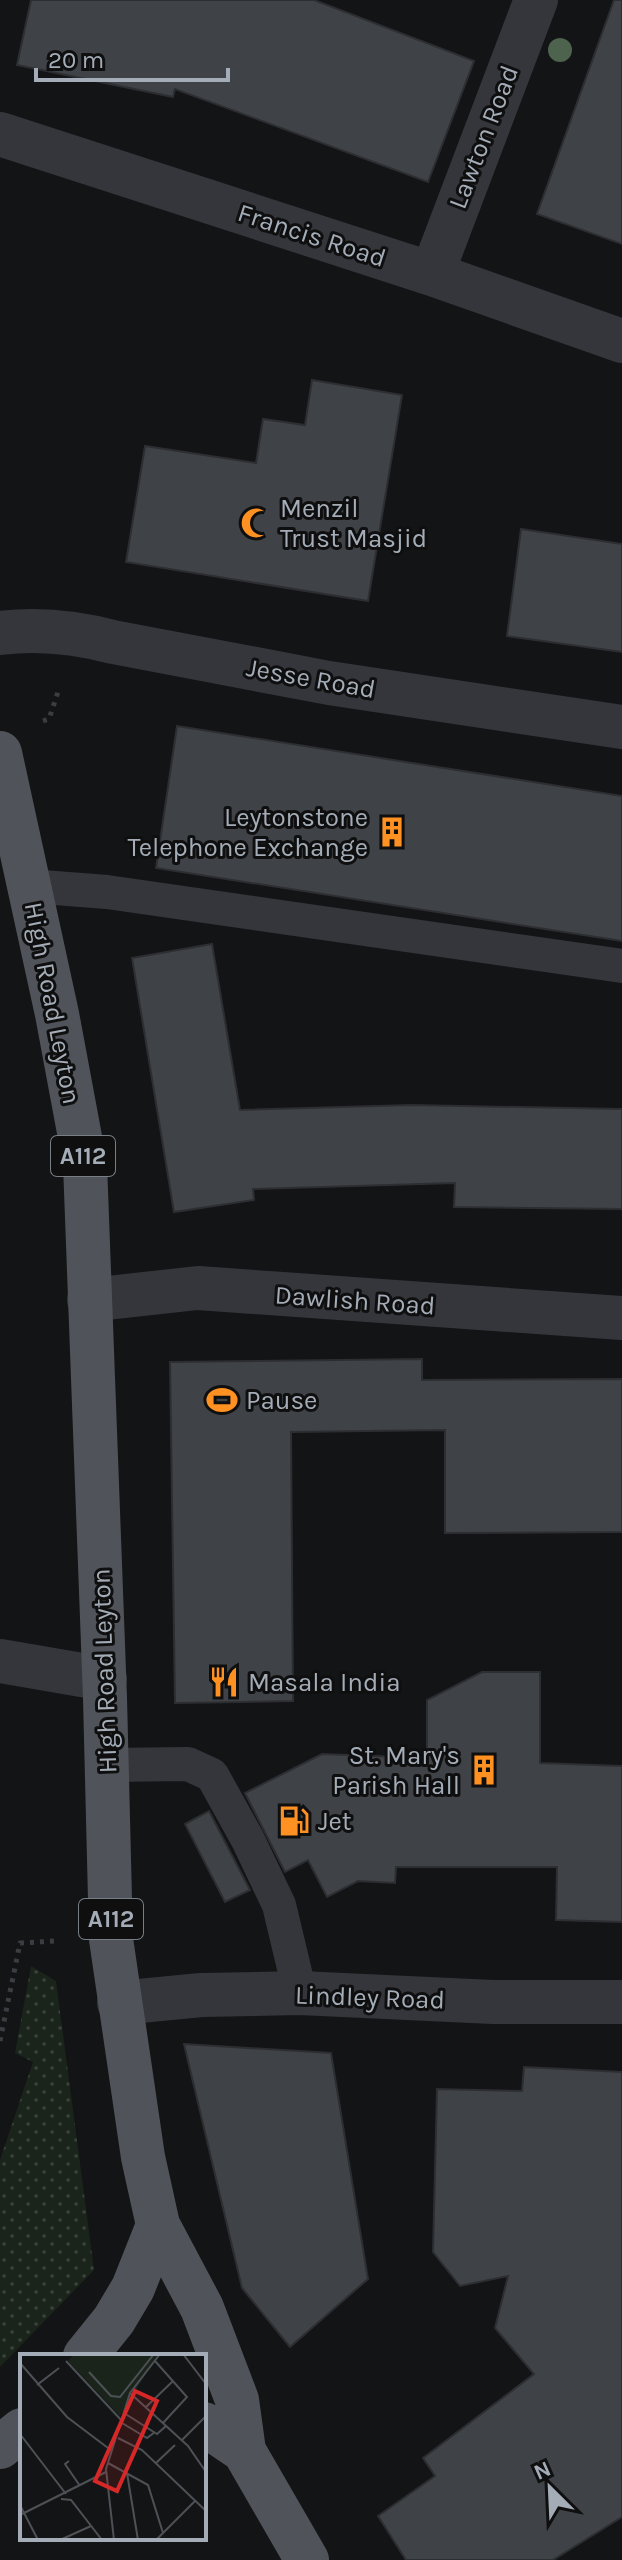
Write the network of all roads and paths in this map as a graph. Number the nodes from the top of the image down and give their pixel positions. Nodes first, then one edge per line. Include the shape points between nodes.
1 (536, 0) edge
2 (0, 134) edge
3 (432, 274) junction
4 (622, 341) edge
5 (0, 633) edge
6 (622, 727) edge
7 (0, 753) edge
8 (18, 872) edge
9 (622, 966) edge
10 (89, 1300) junction
11 (622, 1318) edge
12 (0, 1661) edge
13 (105, 1679) junction
14 (107, 1765) junction
15 (111, 1939) junction
16 (300, 1993) junction
17 (622, 2002) edge
18 (119, 2003) junction
19 (0, 2041) edge
20 (158, 2225) junction
21 (87, 2354) edge
22 (206, 2425) edge
23 (20, 2432) edge
24 (0, 2447) edge
25 (244, 2451) junction
26 (307, 2560) edge

1 - 3 street, Lawton Road
2 - 3 street, Francis Road
3 - 4 street, Francis Road
5 - 6 street, Jesse Road via 82,633 329,683
7 - 8 main road, High Road Leyton / A112
8 - 9 lane via 107,892
8 - 10 main road, High Road Leyton / A112 via 57,1014 85,1164
10 - 11 street, Dawlish Road via 198,1288
10 - 13 main road, High Road Leyton / A112
12 - 13 street
13 - 14 main road, High Road Leyton / A112
14 - 15 main road, High Road Leyton / A112
14 - 16 lane via 188,1764 212,1775 279,1905
15 - 18 main road, High Road Leyton / A112
15 - 19 path via 20,1943
16 - 17 street, Lindley Road
16 - 18 street, Lindley Road
18 - 20 main road, High Road Leyton / A112
20 - 21 main road via 133,2288
20 - 25 main road, High Road Leyton / A112 via 202,2308 237,2400
22 - 25 main road, A112
23 - 24 main road
25 - 26 main road, High Road Leyton / A112

